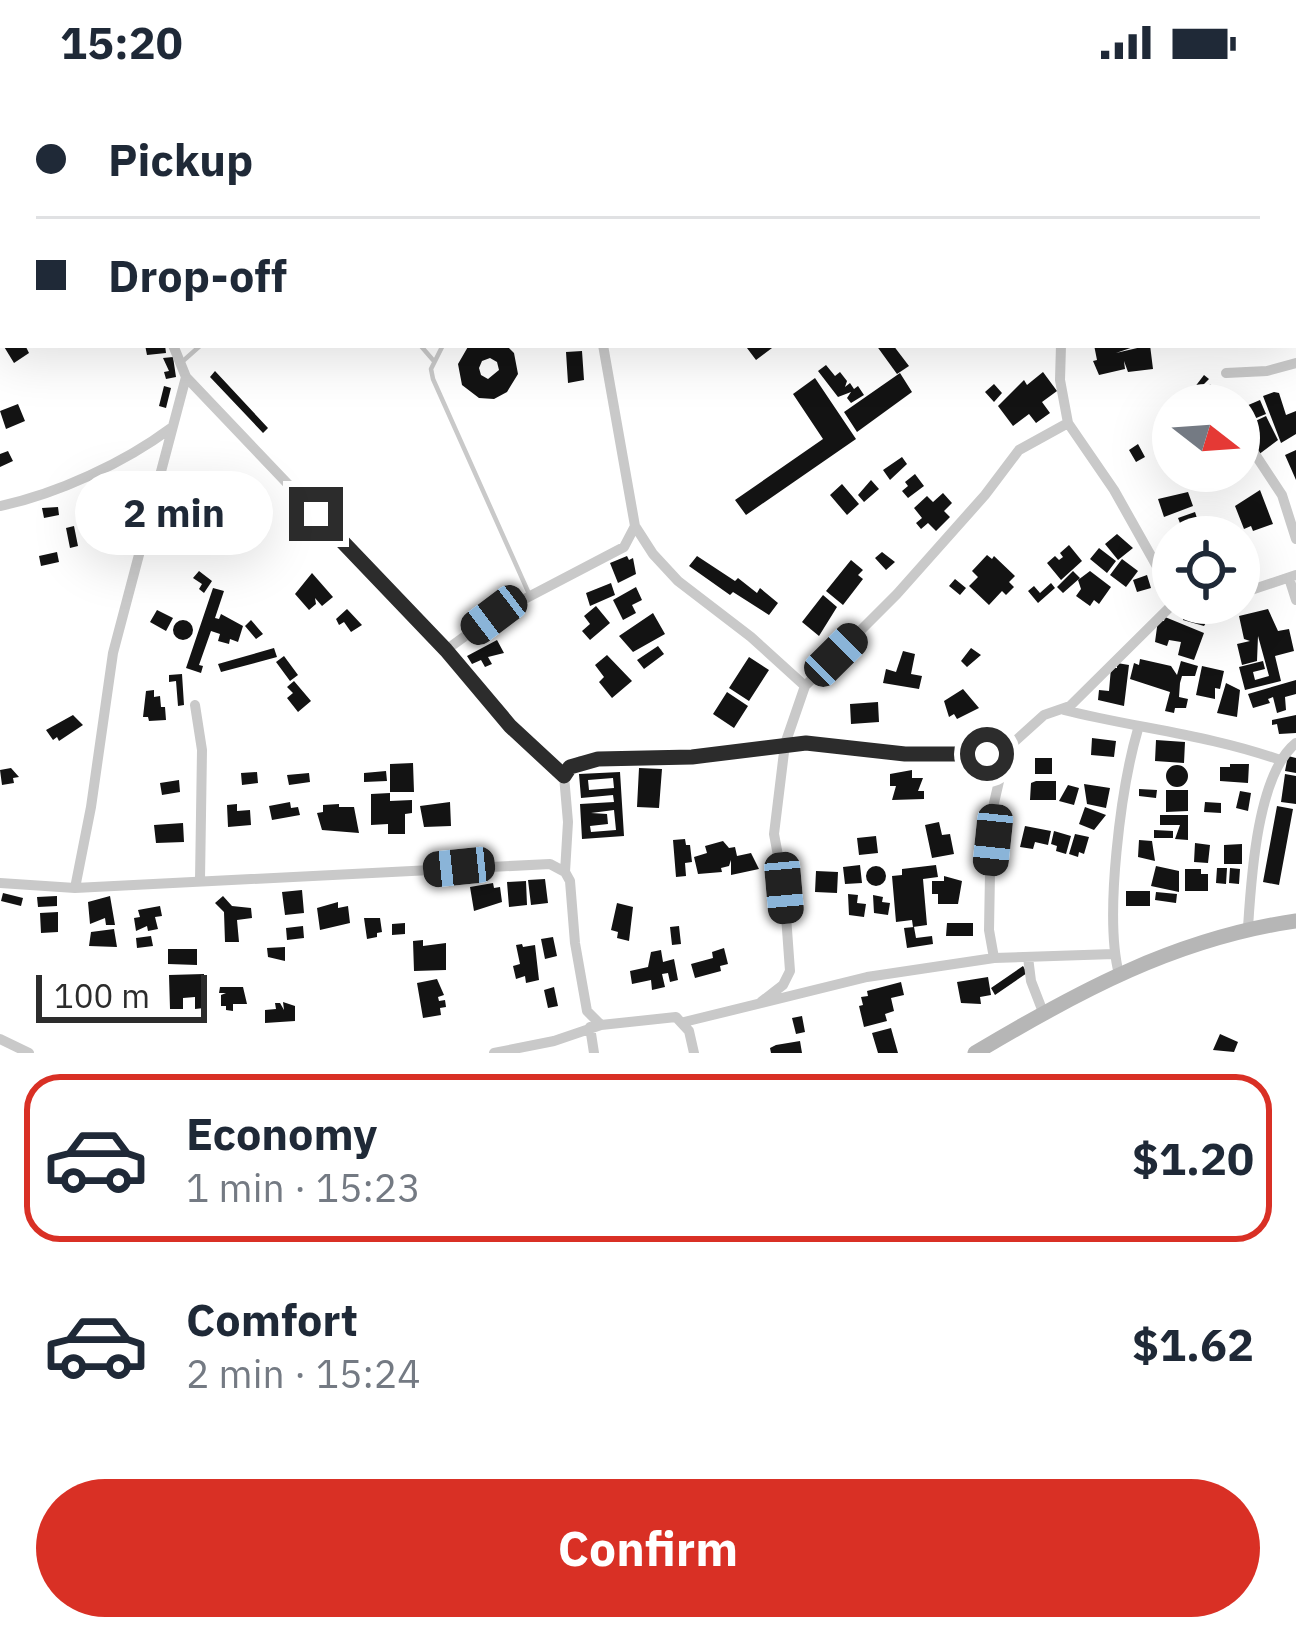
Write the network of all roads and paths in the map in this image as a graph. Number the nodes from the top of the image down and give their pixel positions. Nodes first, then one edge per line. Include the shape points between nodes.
1 (174, 348) edge
2 (198, 348) edge
3 (423, 348) edge
4 (441, 348) edge
5 (604, 348) edge
6 (1061, 348) edge
7 (433, 360) junction
8 (1296, 363) edge
9 (181, 364) junction
10 (1226, 373) dead end
11 (186, 377) junction
12 (1068, 423) junction
13 (171, 428) junction
14 (1260, 461) edge
15 (0, 506) edge
16 (635, 526) junction
17 (1296, 539) edge
18 (625, 545) junction
19 (650, 548) junction
20 (1152, 560) edge
21 (1294, 576) edge
22 (1260, 587) edge
23 (530, 596) junction
24 (1296, 599) edge
25 (1152, 620) edge
26 (446, 650) junction
27 (805, 686) junction
28 (195, 705) dead end
29 (1064, 710) junction
30 (1138, 729) junction
31 (1296, 743) edge
32 (785, 745) junction
33 (1006, 751) junction
34 (1280, 760) junction
35 (564, 776) junction
36 (566, 872) junction
37 (200, 880) junction
38 (0, 884) edge
39 (74, 888) junction
40 (1296, 921) edge
41 (1248, 928) junction
42 (1114, 954) junction
43 (1028, 957) junction
44 (994, 958) junction
45 (1119, 974) junction
46 (761, 1002) junction
47 (1043, 1012) junction
48 (684, 1022) junction
49 (596, 1026) junction
50 (0, 1039) edge
51 (29, 1053) edge
52 (494, 1053) edge
53 (594, 1053) edge
54 (694, 1053) edge
55 (975, 1053) edge

1 - 9 street
2 - 9 lane
3 - 7 lane
4 - 7 lane
5 - 16 street
6 - 12 street
7 - 23 lane via 433,379
8 - 10 street
9 - 11 street
11 - 13 street
11 - 26 street
12 - 20 street
12 - 27 street via 1019,450 897,594
13 - 15 street via 134,452
13 - 39 street via 113,653
14 - 17 street via 1282,494
16 - 18 street
16 - 19 street
18 - 19 street
18 - 23 street
19 - 27 street via 678,581
21 - 22 street
21 - 24 street
23 - 26 street
25 - 29 street
26 - 35 street
27 - 32 street
28 - 37 street
29 - 30 street
29 - 33 street via 1044,715
30 - 34 street via 1205,737
30 - 42 street via 1126,777
31 - 34 street
32 - 33 street
32 - 35 street via 598,759
32 - 46 street via 774,834 790,971
33 - 44 street via 992,816
34 - 41 street via 1259,830
35 - 36 street
36 - 37 street via 550,864
36 - 49 street
37 - 39 street
38 - 39 street
40 - 41 main road
41 - 45 main road
42 - 43 street
42 - 45 street
43 - 44 street
43 - 47 street
44 - 46 street
45 - 47 main road
46 - 48 street
47 - 55 main road
48 - 49 street via 665,1016
48 - 54 street
49 - 52 street
49 - 53 street
50 - 51 street

